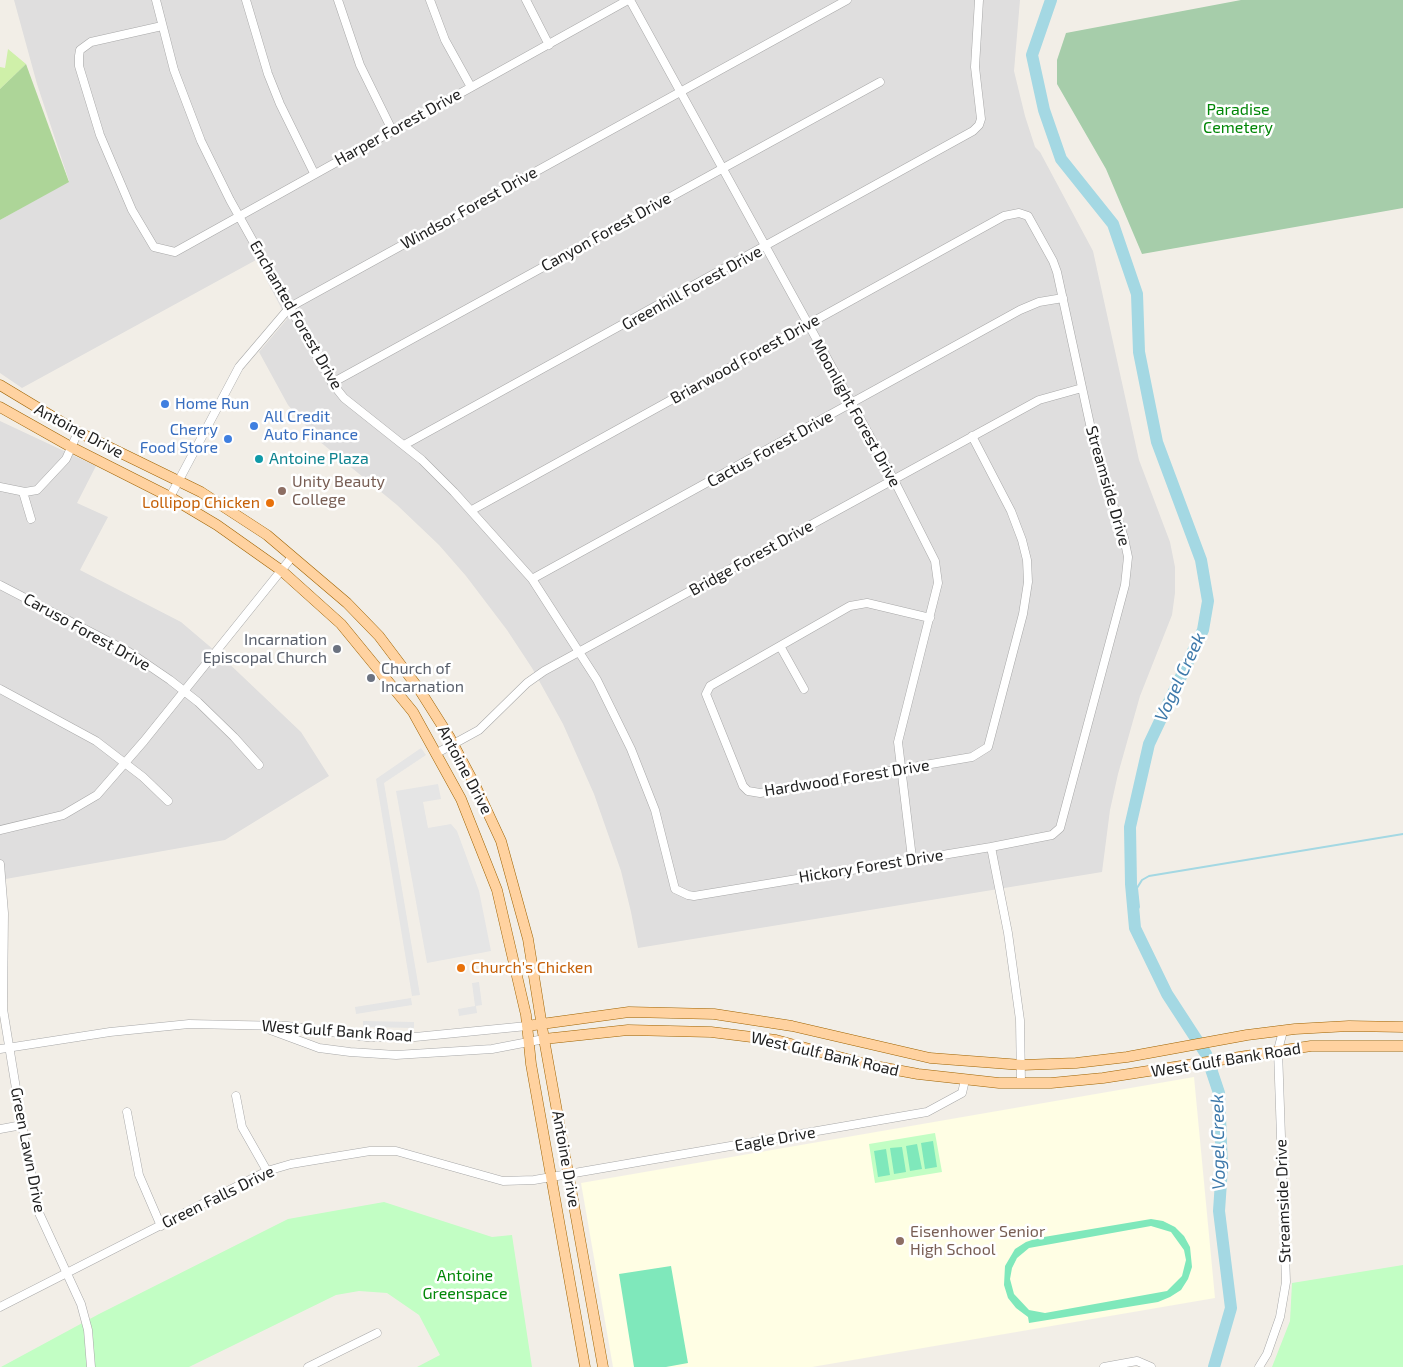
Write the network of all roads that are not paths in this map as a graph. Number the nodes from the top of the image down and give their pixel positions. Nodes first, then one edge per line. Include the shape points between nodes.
1 (156, 0) edge
2 (246, 0) edge
3 (338, 0) edge
4 (430, 0) edge
5 (526, 0) edge
6 (629, 0) edge
7 (847, 0) edge
8 (979, 0) edge
9 (162, 26) junction
10 (548, 45) junction
11 (880, 82) dead end
12 (470, 87) junction
13 (679, 91) junction
14 (392, 130) junction
15 (721, 169) junction
16 (314, 173) junction
17 (1019, 212) joint
18 (239, 215) junction
19 (765, 247) junction
20 (1063, 298) junction
21 (290, 307) junction
22 (807, 324) junction
23 (332, 383) junction
24 (0, 385) edge
25 (1082, 388) junction
26 (851, 404) junction
27 (0, 407) edge
28 (78, 432) junction
29 (972, 436) junction
30 (404, 445) junction
31 (71, 447) junction
32 (894, 480) junction
33 (178, 481) junction
34 (0, 487) edge
35 (23, 492) junction
36 (170, 497) junction
37 (472, 510) junction
38 (31, 519) dead end
39 (292, 557) junction
40 (282, 571) junction
41 (532, 579) junction
42 (0, 585) edge
43 (930, 618) junction
44 (780, 646) junction
45 (579, 652) junction
46 (0, 689) edge
47 (804, 689) dead end
48 (184, 690) junction
49 (454, 746) junction
50 (437, 753) junction
51 (126, 763) junction
52 (258, 766) dead end
53 (900, 769) junction
54 (168, 801) dead end
55 (1060, 828) joint
56 (0, 830) edge
57 (991, 847) junction
58 (912, 858) junction
59 (0, 864) edge
60 (680, 892) joint
61 (660, 1012) junction
62 (606, 1014) junction
63 (251, 1025) junction
64 (527, 1026) junction
65 (542, 1026) junction
66 (1403, 1027) edge
67 (658, 1029) junction
68 (1283, 1031) junction
69 (607, 1032) junction
70 (415, 1037) junction
71 (544, 1040) junction
72 (529, 1041) junction
73 (1403, 1046) edge
74 (9, 1048) junction
75 (0, 1049) edge
76 (1278, 1050) junction
77 (1157, 1052) junction
78 (416, 1054) junction
79 (908, 1054) junction
80 (1022, 1065) junction
81 (903, 1071) junction
82 (1159, 1071) junction
83 (965, 1080) junction
84 (1021, 1083) junction
85 (236, 1096) dead end
86 (127, 1112) dead end
87 (22, 1125) junction
88 (0, 1129) edge
89 (267, 1171) junction
90 (569, 1174) junction
91 (551, 1177) junction
92 (161, 1226) junction
93 (66, 1274) junction
94 (0, 1307) edge
95 (377, 1333) dead end
96 (598, 1338) junction
97 (580, 1340) junction
98 (91, 1367) edge
99 (308, 1367) edge
100 (585, 1367) edge
101 (603, 1367) edge
102 (1104, 1367) edge
103 (1151, 1367) edge
104 (1259, 1367) edge

1 - 9 street, Enchanted Forest Drive
2 - 16 street via 280,104
3 - 14 street via 360,66
4 - 12 street via 445,40
5 - 10 street
6 - 10 street, Harper Forest Drive
6 - 13 street, Moonlight Forest Drive
7 - 13 street, Windsor Forest Drive
8 - 19 street, Greenhill Forest Drive via 975,67 981,111 978,127
9 - 18 street, Enchanted Forest Drive via 193,122
9 - 18 street, Harper Forest Drive via 100,40 80,50 79,66 114,170 148,240 166,252 175,252
10 - 12 street, Harper Forest Drive
11 - 15 street, Canyon Forest Drive
12 - 14 street, Harper Forest Drive
13 - 15 street, Moonlight Forest Drive
13 - 21 street, Windsor Forest Drive
14 - 16 street, Harper Forest Drive
15 - 19 street, Moonlight Forest Drive
15 - 23 street, Canyon Forest Drive
16 - 18 street, Harper Forest Drive
17 - 20 street, Streamside Drive via 1028,216 1053,261
17 - 22 street, Briarwood Forest Drive via 1004,216
18 - 21 street, Enchanted Forest Drive
19 - 22 street, Moonlight Forest Drive
19 - 30 street, Greenhill Forest Drive
20 - 25 street, Streamside Drive
20 - 26 street, Cactus Forest Drive via 1039,302 1020,310
21 - 23 street, Enchanted Forest Drive
21 - 33 street, Windsor Forest Drive via 239,368
22 - 26 street, Moonlight Forest Drive
22 - 37 street, Briarwood Forest Drive
23 - 30 street, Enchanted Forest Drive via 357,408
24 - 28 main road, Antoine Drive
25 - 29 street, Bridge Forest Drive via 1039,400
25 - 55 street, Streamside Drive via 1096,452 1124,538 1128,566
26 - 32 street, Moonlight Forest Drive
26 - 41 street, Cactus Forest Drive
27 - 31 main road, Antoine Drive
28 - 31 street
28 - 33 main road, Antoine Drive
29 - 32 street, Bridge Forest Drive
29 - 53 street, Hardwood Forest Drive via 1011,511 1024,546 1028,582 1023,614 988,747 972,757
30 - 37 street, Enchanted Forest Drive
31 - 35 street via 66,458 41,486 31,492
31 - 36 main road, Antoine Drive
32 - 43 street, Moonlight Forest Drive via 937,569 938,583
32 - 45 street, Bridge Forest Drive
33 - 36 street, Windsor Forest Drive
33 - 39 main road, Antoine Drive via 232,511
34 - 35 street
35 - 38 street
36 - 40 main road, Antoine Drive via 217,525
37 - 41 street, Enchanted Forest Drive
39 - 40 street
39 - 49 main road, Antoine Drive via 379,636 419,689
40 - 48 street
40 - 50 main road, Antoine Drive via 341,624 372,660 413,712
41 - 45 street, Enchanted Forest Drive
42 - 48 street, Caruso Forest Drive via 129,652
43 - 44 street via 867,603 859,604
43 - 53 street, Moonlight Forest Drive via 898,742
44 - 47 street
44 - 53 street, Hardwood Forest Drive via 710,686 706,694 740,782 748,791 760,793
45 - 49 street, Bridge Forest Drive via 529,681 491,720
45 - 60 street, Enchanted Forest Drive via 617,720 644,780 663,840 672,884
46 - 51 street via 96,741
48 - 51 street
48 - 52 street, Caruso Forest Drive via 234,737
49 - 50 street, Bridge Forest Drive
49 - 65 main road, Antoine Drive via 485,805 506,857 528,939
50 - 64 main road, Antoine Drive via 461,799 497,890
51 - 54 street
51 - 56 street via 103,790 79,807 54,818
53 - 58 street, Moonlight Forest Drive
55 - 57 street, Hickory Forest Drive via 1052,835
57 - 58 street, Hickory Forest Drive
57 - 80 street via 1008,932 1020,1020
58 - 60 street, Hickory Forest Drive via 694,896
59 - 74 street, Green Lawn Drive via 4,913 3,1008
61 - 62 main road, West Gulf Bank Road
61 - 67 main road
61 - 79 main road, West Gulf Bank Road via 750,1018
62 - 65 main road, West Gulf Bank Road
62 - 69 main road
63 - 70 street, West Gulf Bank Road via 367,1036
63 - 74 street, West Gulf Bank Road via 189,1024 141,1028
63 - 78 street, West Gulf Bank Road via 319,1048
64 - 65 main road, West Gulf Bank Road
64 - 70 street, West Gulf Bank Road
64 - 72 main road, Antoine Drive
65 - 71 main road, Antoine Drive
66 - 68 main road, West Gulf Bank Road via 1349,1026
67 - 69 main road, West Gulf Bank Road
67 - 81 main road, West Gulf Bank Road via 776,1040
68 - 76 street, Streamside Drive
68 - 77 main road, West Gulf Bank Road
69 - 71 main road, West Gulf Bank Road
70 - 78 street
71 - 72 street, West Gulf Bank Road
71 - 90 main road, Antoine Drive
72 - 78 street, West Gulf Bank Road via 492,1049
72 - 91 main road, Antoine Drive
73 - 76 main road, West Gulf Bank Road via 1311,1046
74 - 75 street, West Gulf Bank Road
74 - 87 street, Green Lawn Drive
76 - 82 main road, West Gulf Bank Road
76 - 104 street, Streamside Drive via 1286,1282 1280,1317
77 - 80 main road, West Gulf Bank Road via 1076,1063
77 - 82 main road
79 - 80 main road, West Gulf Bank Road
79 - 81 main road
80 - 84 street
81 - 83 main road, West Gulf Bank Road
82 - 84 main road, West Gulf Bank Road
83 - 84 main road, West Gulf Bank Road
83 - 90 street, Eagle Drive via 962,1093 927,1112
85 - 89 street via 242,1127
86 - 92 street via 139,1176
87 - 88 street
87 - 93 street, Green Lawn Drive via 39,1213
89 - 91 street, Green Falls Drive via 291,1164 396,1150 503,1181
89 - 92 street, Green Falls Drive
90 - 91 street, Green Falls Drive
90 - 96 main road, Antoine Drive
91 - 97 main road, Antoine Drive
92 - 93 street, Green Falls Drive
93 - 94 street, Green Falls Drive
93 - 98 street, Green Lawn Drive via 84,1316
95 - 99 street
96 - 97 main road
96 - 101 main road, Antoine Drive
97 - 100 main road, Antoine Drive
102 - 103 street via 1137,1361

